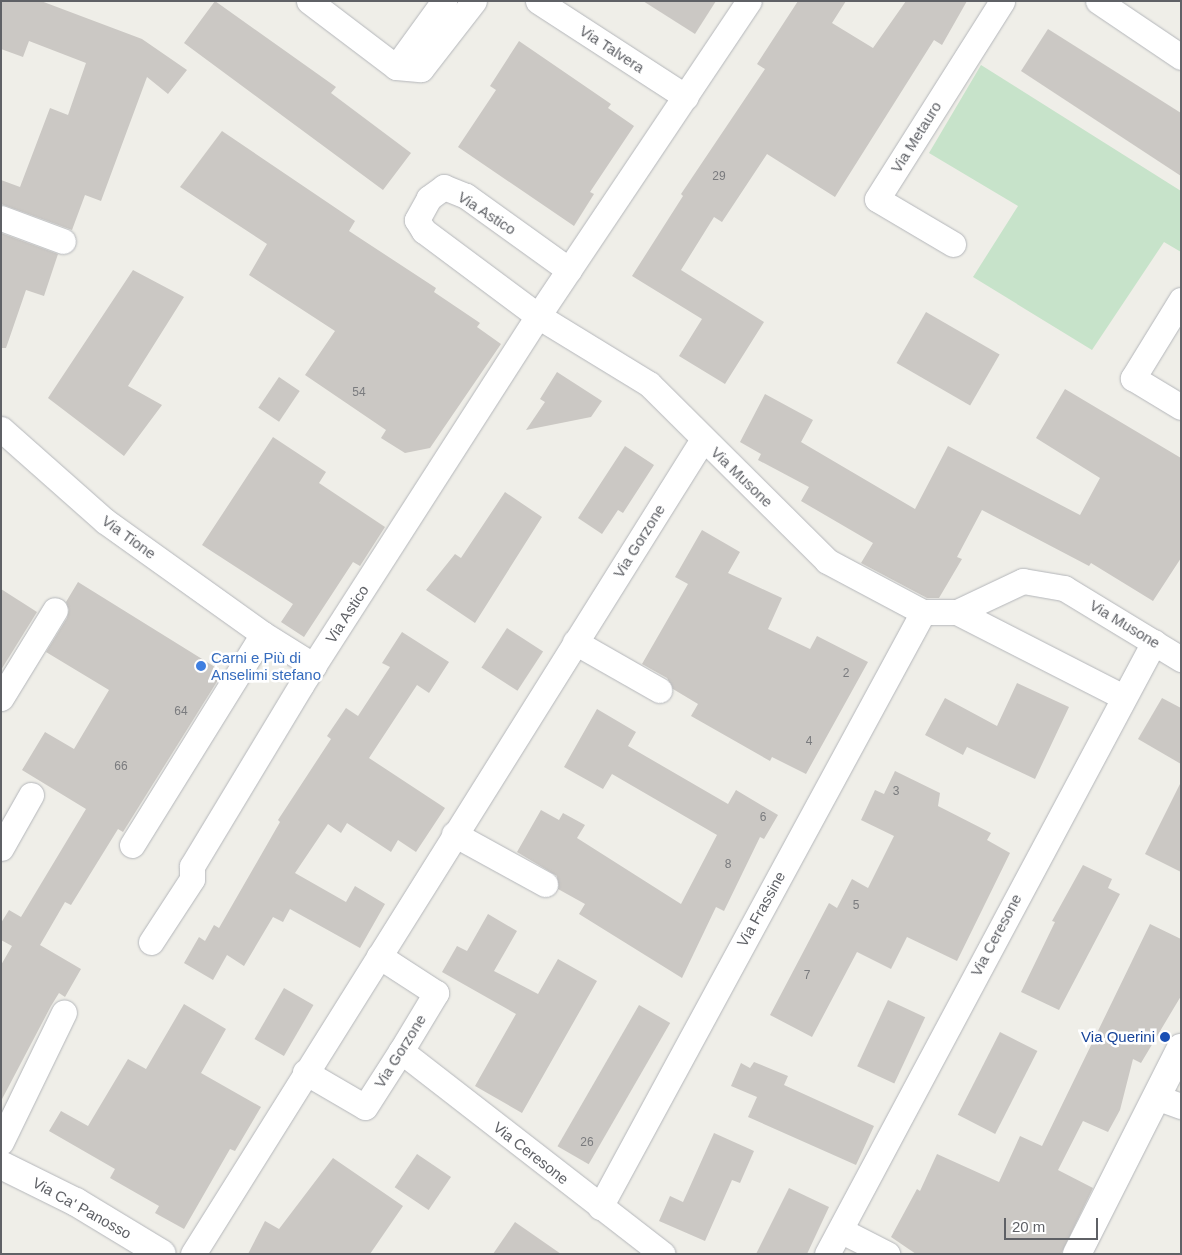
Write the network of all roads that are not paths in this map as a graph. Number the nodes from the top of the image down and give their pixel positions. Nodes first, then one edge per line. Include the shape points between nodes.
1 (309, 1) edge
2 (444, 1) edge
3 (474, 1) edge
4 (538, 1) edge
5 (749, 1) edge
6 (1002, 1) edge
7 (1098, 1) edge
8 (1181, 57) edge
9 (396, 67) junction
10 (686, 97) junction
11 (1, 218) edge
12 (63, 241) dead end
13 (953, 244) dead end
14 (569, 270) junction
15 (1181, 300) edge
16 (538, 316) junction
17 (1181, 406) edge
18 (1, 429) edge
19 (703, 439) junction
20 (56, 610) dead end
21 (923, 612) junction
22 (956, 612) junction
23 (263, 634) junction
24 (575, 642) junction
25 (1154, 642) junction
26 (1181, 659) edge
27 (314, 666) junction
28 (659, 690) dead end
29 (1123, 697) junction
30 (1, 698) edge
31 (31, 796) dead end
32 (454, 834) junction
33 (132, 845) dead end
34 (1, 848) edge
35 (545, 884) dead end
36 (151, 942) dead end
37 (380, 956) junction
38 (64, 1012) dead end
39 (1181, 1048) edge
40 (401, 1051) junction
41 (305, 1072) junction
42 (1156, 1097) junction
43 (1181, 1106) edge
44 (1, 1142) edge
45 (1, 1165) edge
46 (600, 1207) junction
47 (842, 1231) junction
48 (162, 1254) edge
49 (193, 1254) edge
50 (663, 1254) edge
51 (827, 1254) edge
52 (887, 1254) edge
53 (1077, 1254) edge

1 - 9 street
2 - 9 street
3 - 9 street via 421,70
4 - 10 street, Via Talvera
5 - 10 street, Via Astico
6 - 13 street, Via Metauro via 877,199
7 - 8 street
10 - 14 street, Via Astico
11 - 12 street
14 - 16 street, Via Astico
14 - 16 street, Via Astico via 466,196 444,188 429,198 417,220 424,231
15 - 17 street via 1133,378
16 - 19 street, Via Musone via 649,384
16 - 27 street, Via Astico
18 - 23 street, Via Tione via 105,521
19 - 21 street, Via Musone via 827,561
19 - 24 street, Via Gorzone
20 - 30 street
21 - 22 street, Via Musone
21 - 46 street, Via Frassine
22 - 25 street, Via Musone via 1023,581 1064,588
22 - 29 street, Via Musone
23 - 27 street, Via Tione
23 - 33 street
24 - 28 street
24 - 32 street, Via Gorzone
25 - 26 street, Via Musone
25 - 29 street, Via Ceresone
27 - 36 street, Via Astico via 192,866 192,879
29 - 47 street, Via Ceresone
31 - 34 street
32 - 35 street
32 - 37 street, Via Gorzone
37 - 40 street, Via Gorzone via 436,993
37 - 41 street, Via Gorzone
38 - 44 street
39 - 42 street
40 - 41 street, Via Gorzone via 365,1106
40 - 46 street, Via Ceresone
41 - 49 street, Via Gorzone
42 - 43 street
42 - 53 street
45 - 48 street, Via Ca' Panosso via 76,1202
46 - 50 street, Via Ceresone
47 - 51 street, Via Ceresone
47 - 52 street

